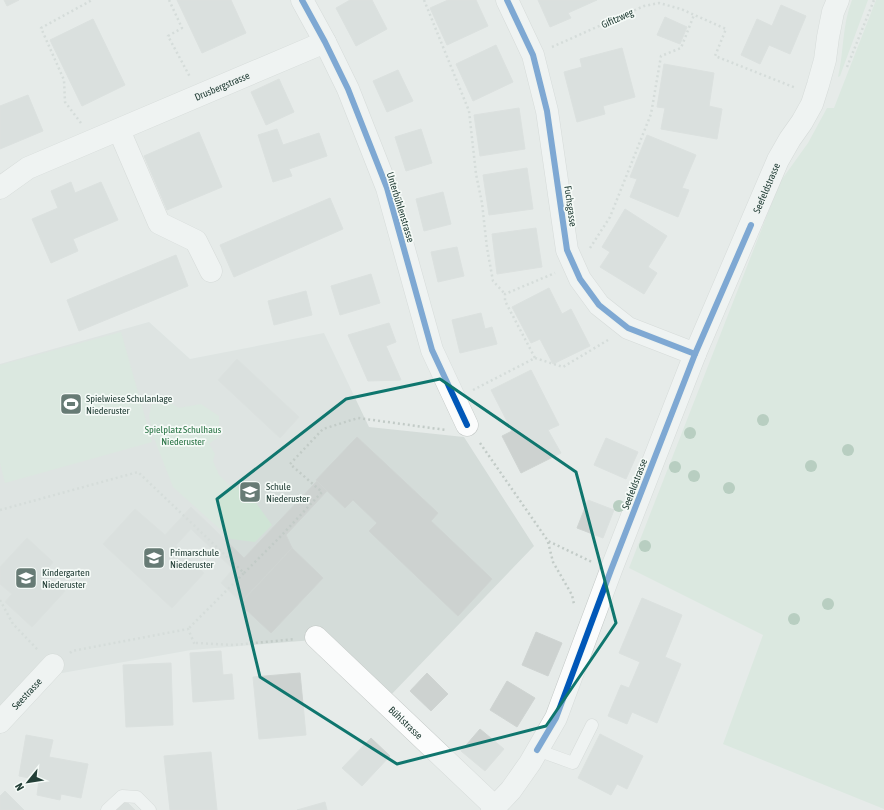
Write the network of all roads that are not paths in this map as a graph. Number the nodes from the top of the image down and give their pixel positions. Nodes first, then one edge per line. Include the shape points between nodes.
1 (302, 0) edge
2 (507, 0) edge
3 (838, 0) edge
4 (325, 42) junction
5 (118, 130) junction
6 (0, 188) edge
7 (211, 271) dead end
8 (695, 354) junction
9 (468, 425) road end
10 (316, 637) road end
11 (53, 665) road end
12 (0, 722) edge
13 (592, 725) dead end
14 (537, 750) junction
15 (493, 809) edge
16 (107, 810) edge
17 (150, 810) edge

1 - 4 street, Unterbühlenstrasse
2 - 8 street, Fuchsgasse via 533,55 547,111 567,250 580,279 598,305 628,328
3 - 8 street, Seefeldstrasse via 812,104 778,160
4 - 5 street, Drusbergstrasse
4 - 9 street, Unterbühlenstrasse via 348,89 387,188 432,350
5 - 6 street, Drusbergstrasse via 28,168
5 - 7 street via 159,223 196,240
8 - 14 street, Seefeldstrasse via 556,718
10 - 15 street, Bühlstrasse
11 - 12 street, Seestrasse
13 - 14 lane via 573,763
14 - 15 street, Seefeldstrasse via 511,790
16 - 17 lane via 122,796 137,797

